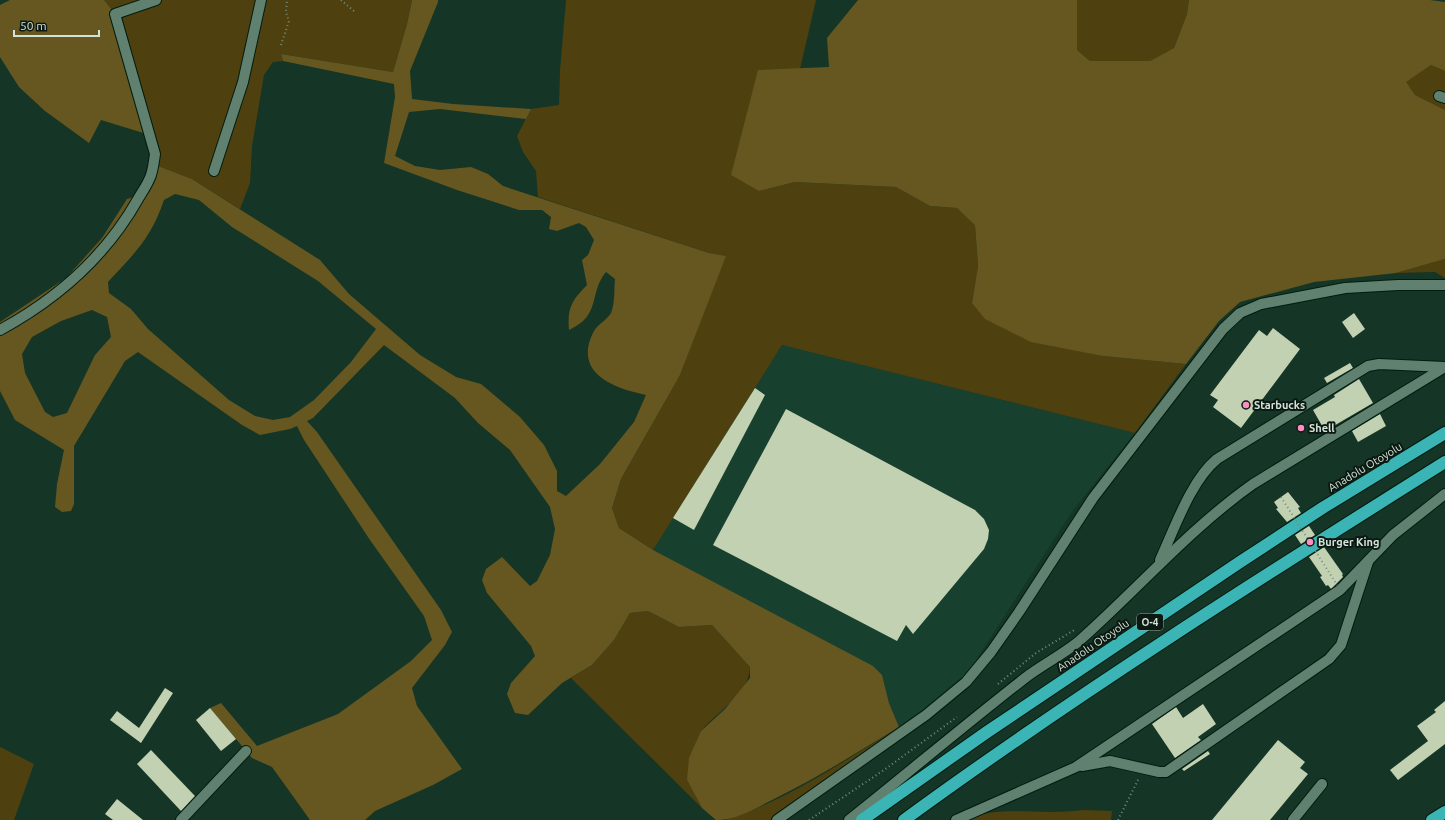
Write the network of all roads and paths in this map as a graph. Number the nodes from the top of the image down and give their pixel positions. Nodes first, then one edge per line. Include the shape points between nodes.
1 (156, 0) edge
2 (261, 0) edge
3 (287, 0) edge
4 (341, 0) edge
5 (354, 11) dead end
6 (281, 45) dead end
7 (214, 171) dead end
8 (1445, 285) edge
9 (0, 330) edge
10 (1445, 368) edge
11 (1445, 433) edge
12 (1445, 462) edge
13 (1445, 494) edge
14 (1281, 497) dead end
15 (1370, 558) junction
16 (1157, 566) junction
17 (1337, 585) dead end
18 (1080, 627) dead end
19 (996, 686) dead end
20 (959, 716) dead end
21 (246, 751) dead end
22 (1076, 767) junction
23 (1143, 768) junction
24 (1322, 784) dead end
25 (1445, 812) edge
26 (180, 820) edge
27 (777, 820) edge
28 (809, 820) edge
29 (849, 820) edge
30 (862, 820) edge
31 (904, 820) edge
32 (956, 820) edge
33 (1118, 820) edge
34 (1293, 820) edge
35 (1432, 820) edge

1 - 9 street via 115,14 155,154 151,175 110,241 85,269 60,292
2 - 7 street via 243,82
3 - 6 path via 286,12 289,21
4 - 5 path
8 - 27 street via 1345,288 1261,304 1240,313 1220,334 1093,498 1019,612 966,682 926,715
10 - 16 street via 1253,484 1201,524
10 - 16 street via 1379,364 1368,366 1217,459 1198,480
11 - 30 highway, Anadolu Otoyolu / O-4 via 1240,562 987,732
12 - 31 highway, O-4 via 1256,581 967,774
13 - 15 street via 1409,520
14 - 17 path, bridge
15 - 22 street via 1340,590
15 - 23 street via 1341,645 1329,660 1173,768 1159,772
16 - 29 street via 1076,643 1027,676
18 - 19 path via 1036,653
20 - 28 path
21 - 26 street
22 - 23 street via 1110,761
22 - 32 street
23 - 33 path
24 - 34 street
25 - 35 highway

